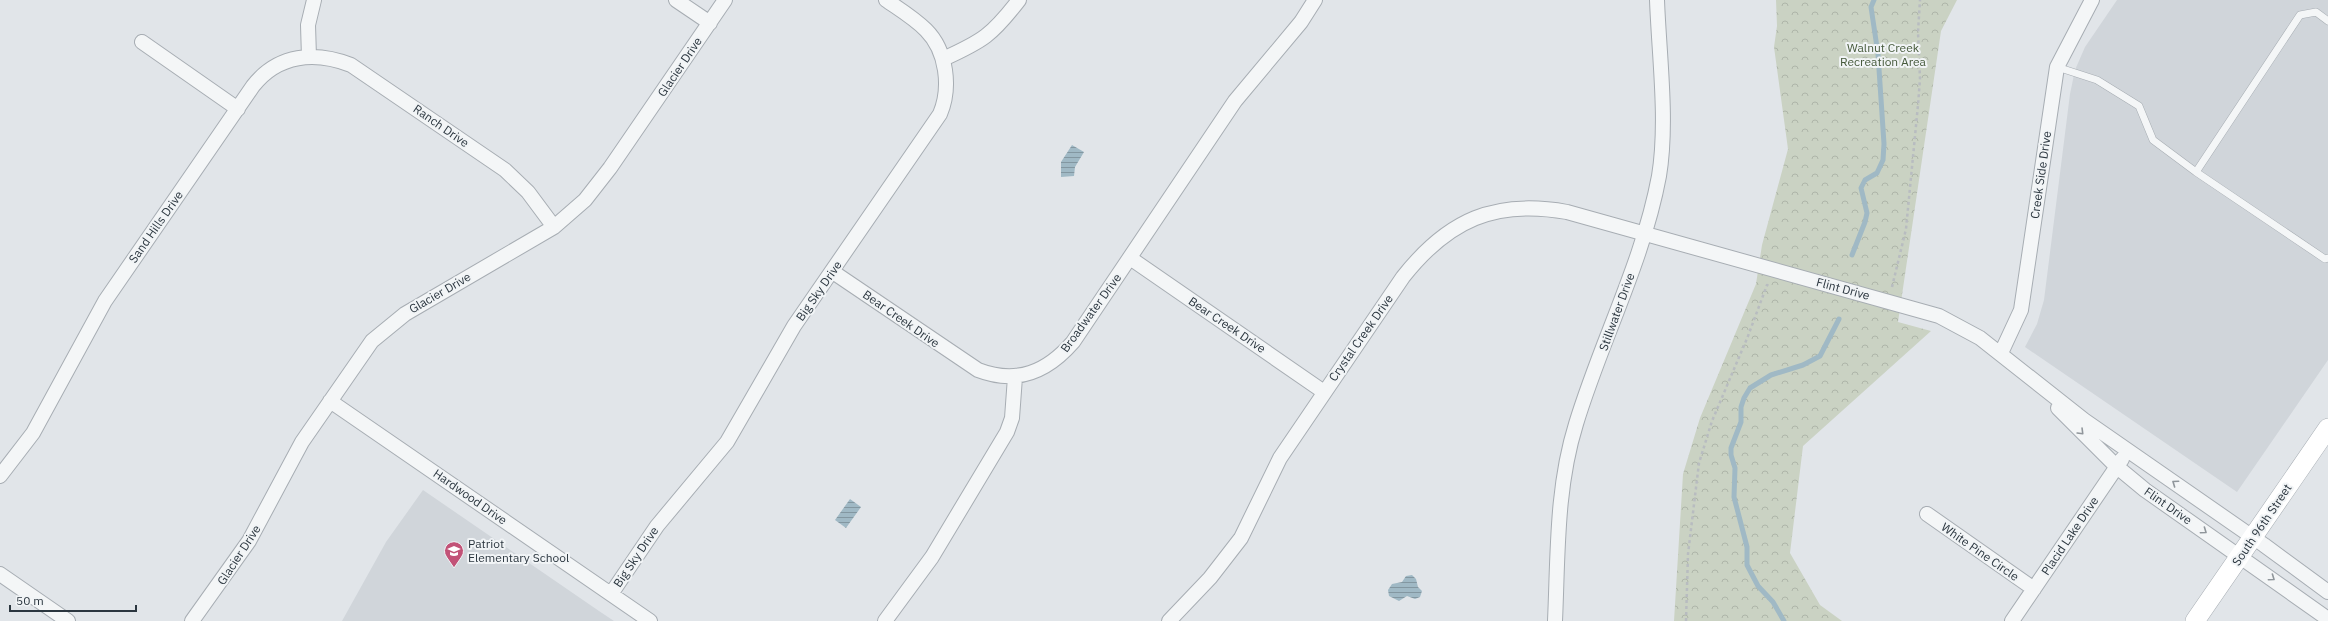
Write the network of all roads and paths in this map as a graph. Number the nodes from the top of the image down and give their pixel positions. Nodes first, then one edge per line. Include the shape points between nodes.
1 (314, 0) edge
2 (676, 0) edge
3 (725, 0) edge
4 (886, 0) edge
5 (1019, 0) edge
6 (1315, 0) edge
7 (1657, 0) edge
8 (1920, 0) edge
9 (2092, 0) edge
10 (2328, 21) edge
11 (710, 23) junction
12 (142, 42) dead end
13 (309, 57) junction
14 (943, 59) junction
15 (2057, 67) junction
16 (238, 109) junction
17 (2196, 172) junction
18 (554, 227) junction
19 (1645, 235) junction
20 (1130, 258) junction
21 (2328, 258) edge
22 (832, 272) junction
23 (1767, 285) dead end
24 (1892, 287) dead end
25 (2001, 353) junction
26 (2026, 373) junction
27 (1015, 377) junction
28 (1324, 392) junction
29 (330, 401) junction
30 (2328, 428) edge
31 (2128, 450) junction
32 (2116, 466) junction
33 (0, 476) edge
34 (1927, 514) dead end
35 (2253, 537) junction
36 (2240, 556) junction
37 (0, 574) edge
38 (2034, 589) junction
39 (2328, 592) edge
40 (611, 594) junction
41 (2328, 619) edge
42 (68, 621) edge
43 (192, 621) edge
44 (650, 621) edge
45 (885, 621) edge
46 (1169, 621) edge
47 (1555, 621) edge
48 (1686, 621) edge
49 (2012, 621) edge
50 (2196, 621) edge

1 - 13 street via 308,25
2 - 11 street
3 - 11 street, Glacier Drive
4 - 14 street via 927,30
5 - 14 street via 997,28 985,38
6 - 20 street, Broadwater Drive via 1235,101
7 - 19 street, Stillwater Drive via 1661,154 1659,177
8 - 24 path via 1920,79 1906,229
9 - 15 street, Creek Side Drive
10 - 17 lane via 2316,12 2300,15
11 - 18 street, Glacier Drive via 598,186
12 - 16 street
13 - 16 street, Sand Hills Drive via 271,67 262,74
13 - 18 street, Ranch Drive via 327,58 351,65 499,166 528,192
14 - 22 street, Big Sky Drive via 947,91 940,114
15 - 17 lane via 2097,80 2139,106 2153,140
15 - 25 street, Creek Side Drive via 2022,310
16 - 33 street, Sand Hills Drive via 105,301 37,427
17 - 21 lane via 2325,259
18 - 29 street, Glacier Drive via 392,323 368,346
19 - 25 street, Flint Drive via 1939,316 1980,338
19 - 28 street, Crystal Creek Drive via 1567,212 1536,207 1503,210 1467,222 1441,236 1418,260
19 - 47 street, Stillwater Drive via 1584,399 1568,453 1560,509
20 - 27 street, Broadwater Drive via 1062,354 1043,369
20 - 28 street, Bear Creek Drive
22 - 27 street, Bear Creek Drive via 965,363 989,374
22 - 40 street, Big Sky Drive via 794,326 727,442 657,526
23 - 48 path via 1712,421 1699,463 1688,554
25 - 26 street, Flint Drive
26 - 31 street, Flint Drive via 2084,420
26 -> 32 street, Flint Drive
27 - 45 street via 1012,418 1007,432 932,557
28 - 46 street, Crystal Creek Drive via 1280,458 1242,538 1210,578
29 - 40 street, Hardwood Drive
29 - 43 street, Glacier Drive via 289,463 249,541
30 - 35 street, South 96th Street
31 - 32 street, Placid Lake Drive
35 -> 31 street, Flint Drive
32 -> 36 street, Flint Drive via 2145,490
32 - 38 street, Placid Lake Drive
34 - 38 street, White Pine Circle
35 - 36 street, South 96th Street
35 - 39 street, Flint Drive
36 -> 41 street, Flint Drive
36 - 50 street, South 96th Street
37 - 42 street
38 - 49 street, Placid Lake Drive
40 - 44 street, Hardwood Drive

